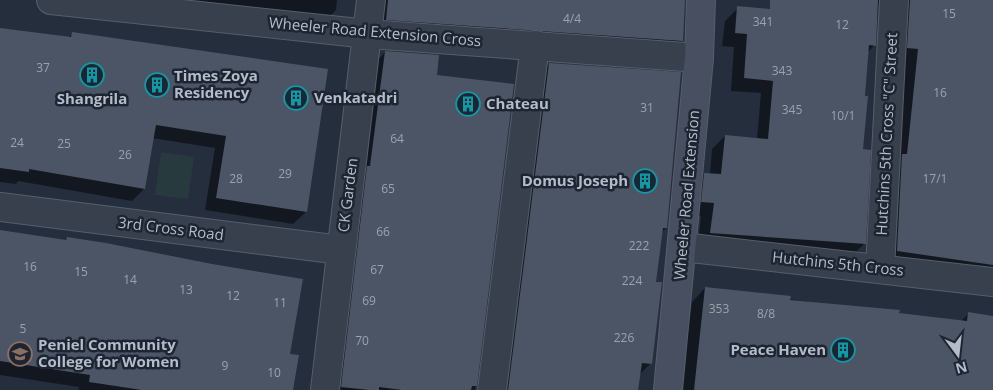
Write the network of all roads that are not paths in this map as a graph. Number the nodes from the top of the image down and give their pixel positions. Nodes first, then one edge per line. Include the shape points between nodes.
1 (51, 0) edge
2 (371, 0) edge
3 (701, 0) edge
4 (894, 0) edge
5 (182, 7) edge
6 (368, 34) junction
7 (535, 46) junction
8 (699, 58) junction
9 (0, 207) edge
10 (682, 247) junction
11 (341, 250) junction
12 (880, 269) junction
13 (993, 282) edge
14 (326, 390) edge
15 (492, 390) edge
16 (668, 390) edge

1 - 5 street, Wheeler Road Extension Cross
2 - 6 street, CK Garden
3 - 8 street, Wheeler Road Extension
4 - 12 street, Hutchins 5th Cross "C" Street
5 - 6 street, Wheeler Road Extension Cross
6 - 7 street, Wheeler Road Extension Cross
6 - 11 street, CK Garden
7 - 8 street, Wheeler Road Extension Cross
7 - 15 street
8 - 10 street, Wheeler Road Extension
9 - 11 street, 3rd Cross Road
10 - 12 street, Hutchins 5th Cross
10 - 16 street, Wheeler Road Extension
11 - 14 street, CK Garden
12 - 13 street, Hutchins 5th Cross

